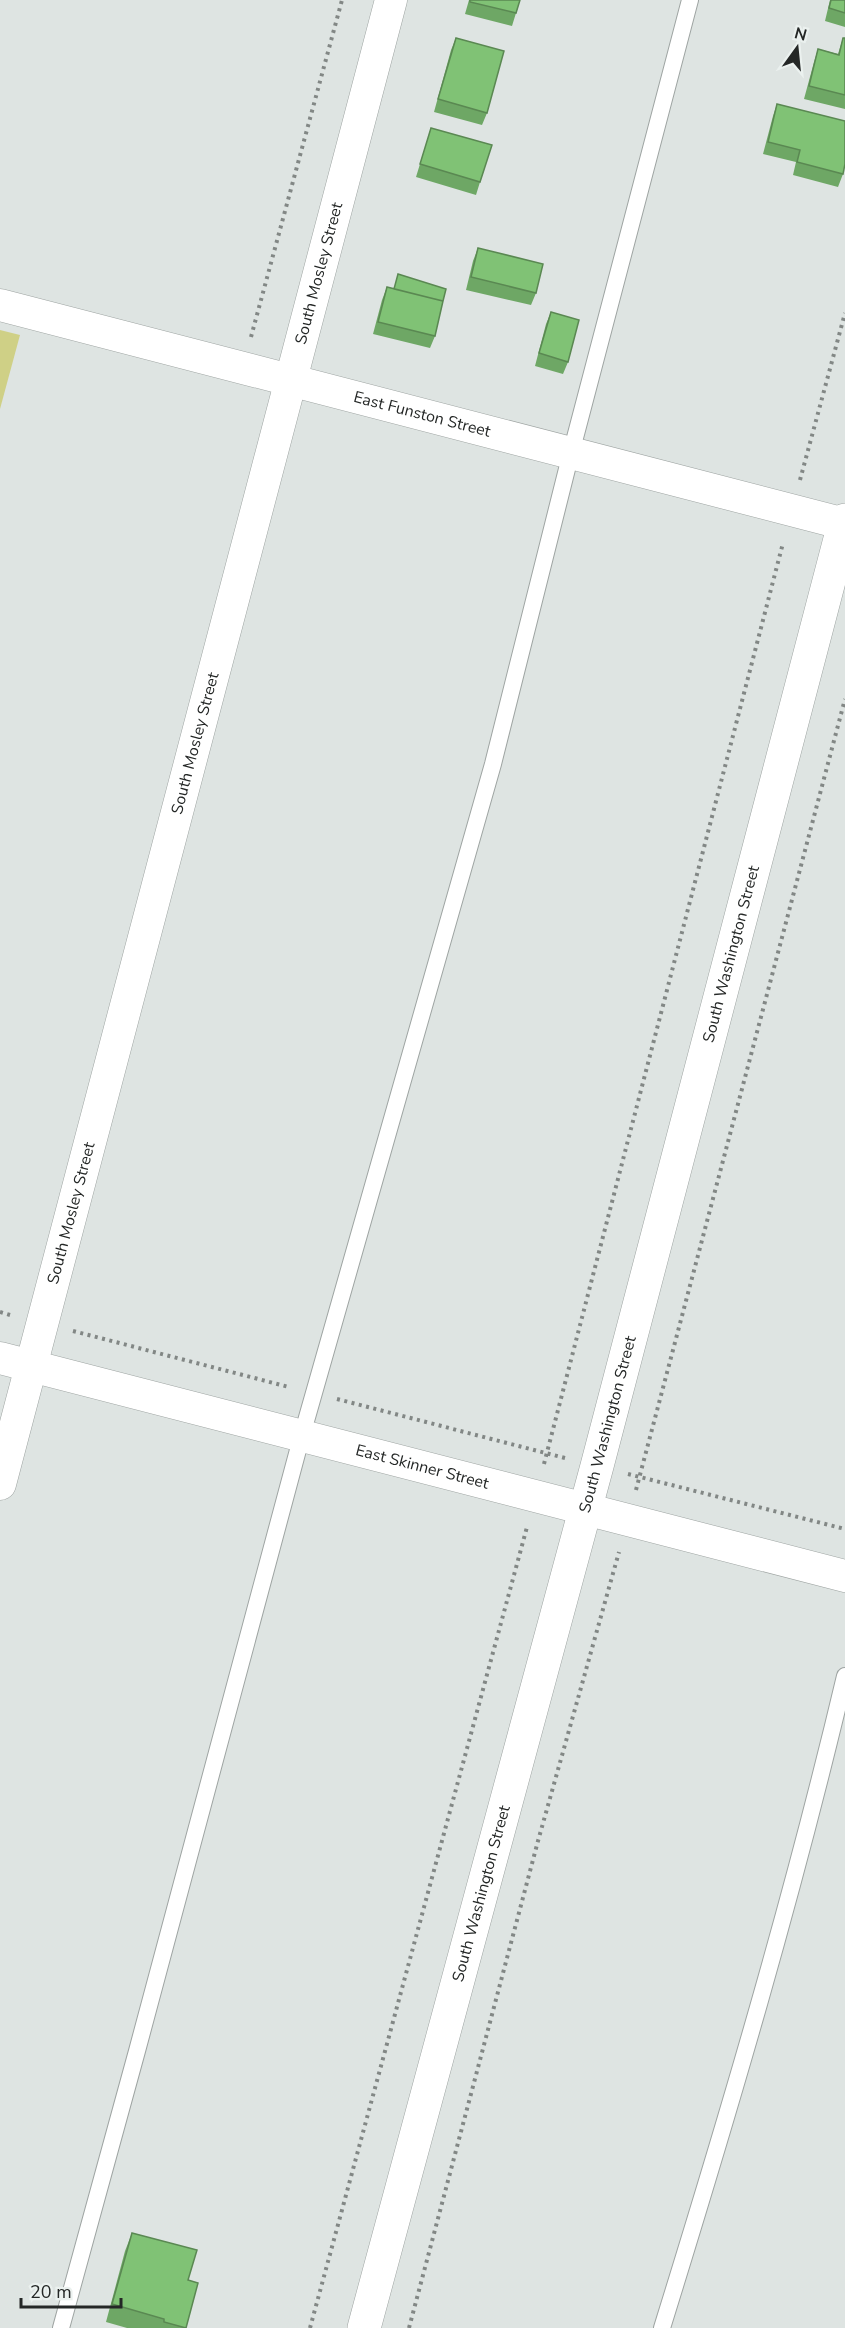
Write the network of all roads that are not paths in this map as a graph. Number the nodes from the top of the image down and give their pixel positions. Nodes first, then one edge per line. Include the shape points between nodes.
1 (391, 0) edge
2 (690, 0) edge
3 (0, 305) edge
4 (289, 380) junction
5 (571, 453) junction
6 (845, 523) edge
7 (0, 1358) edge
8 (31, 1366) junction
9 (302, 1436) junction
10 (0, 1484) edge
11 (585, 1509) junction
12 (845, 1576) edge
13 (845, 1676) edge
14 (61, 2328) edge
15 (364, 2328) edge
16 (663, 2328) edge

1 - 4 street, South Mosley Street
2 - 5 lane
3 - 4 street, East Funston Street
4 - 5 street, East Funston Street
4 - 8 street, South Mosley Street
5 - 6 street, East Funston Street
5 - 9 lane via 493,764
6 - 11 street, South Washington Street
7 - 8 street, East Skinner Street
8 - 9 street, East Skinner Street
8 - 10 street, South Mosley Street
9 - 11 street, East Skinner Street
9 - 14 lane
11 - 12 street, East Skinner Street
11 - 15 street, South Washington Street
13 - 16 lane via 740,2075

